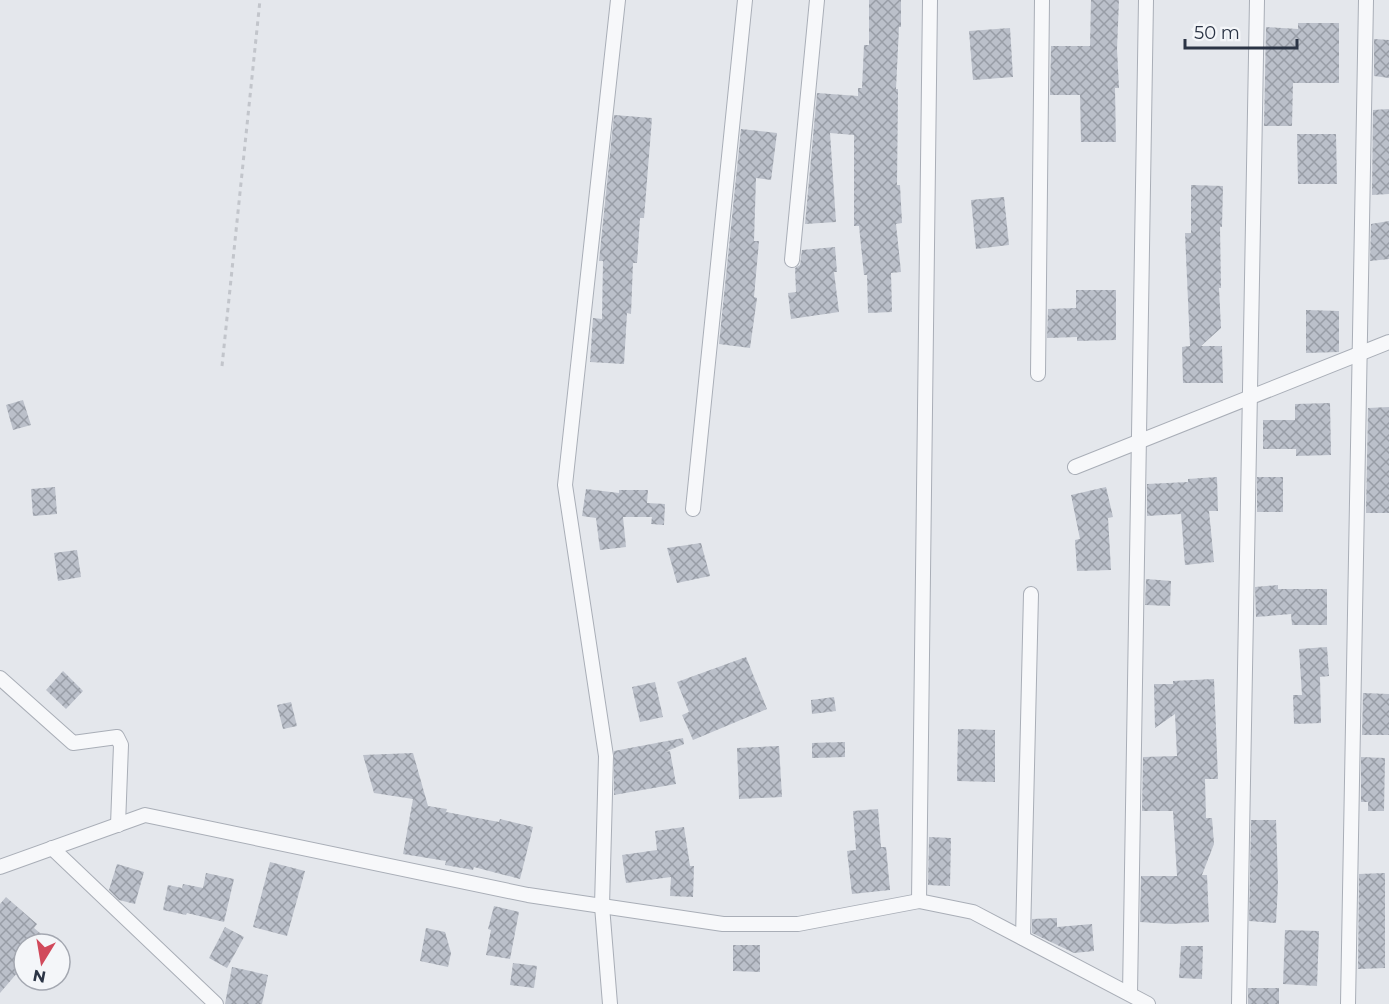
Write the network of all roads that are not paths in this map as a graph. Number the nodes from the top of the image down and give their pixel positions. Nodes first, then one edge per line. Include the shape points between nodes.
1 (618, 0) edge
2 (745, 0) edge
3 (817, 0) edge
4 (930, 0) edge
5 (1042, 0) edge
6 (1146, 0) edge
7 (1257, 0) edge
8 (1366, 0) edge
9 (792, 260) dead end
10 (1389, 342) edge
11 (1360, 353) junction
12 (1038, 374) dead end
13 (1251, 396) junction
14 (1140, 441) junction
15 (1075, 467) dead end
16 (693, 509) dead end
17 (1031, 594) dead end
18 (0, 678) edge
19 (118, 825) junction
20 (52, 848) junction
21 (0, 867) edge
22 (919, 901) junction
23 (602, 906) junction
24 (1023, 938) junction
25 (1130, 993) junction
26 (216, 1004) edge
27 (610, 1004) edge
28 (1148, 1004) edge
29 (1239, 1004) edge
30 (1348, 1004) edge

1 - 23 street via 565,485 606,756
2 - 16 street
3 - 9 street
4 - 22 street
5 - 12 street
6 - 14 street
7 - 13 street
8 - 11 street
10 - 11 street
11 - 13 street
11 - 30 street
13 - 14 street
13 - 29 street
14 - 15 street
14 - 25 street
17 - 24 street
18 - 19 street via 73,743 117,737 122,745
19 - 20 street
19 - 23 street via 145,815 528,895
20 - 21 street
20 - 26 street
22 - 23 street via 798,924 723,924
22 - 24 street via 973,912
23 - 27 street
24 - 25 street
25 - 28 street

